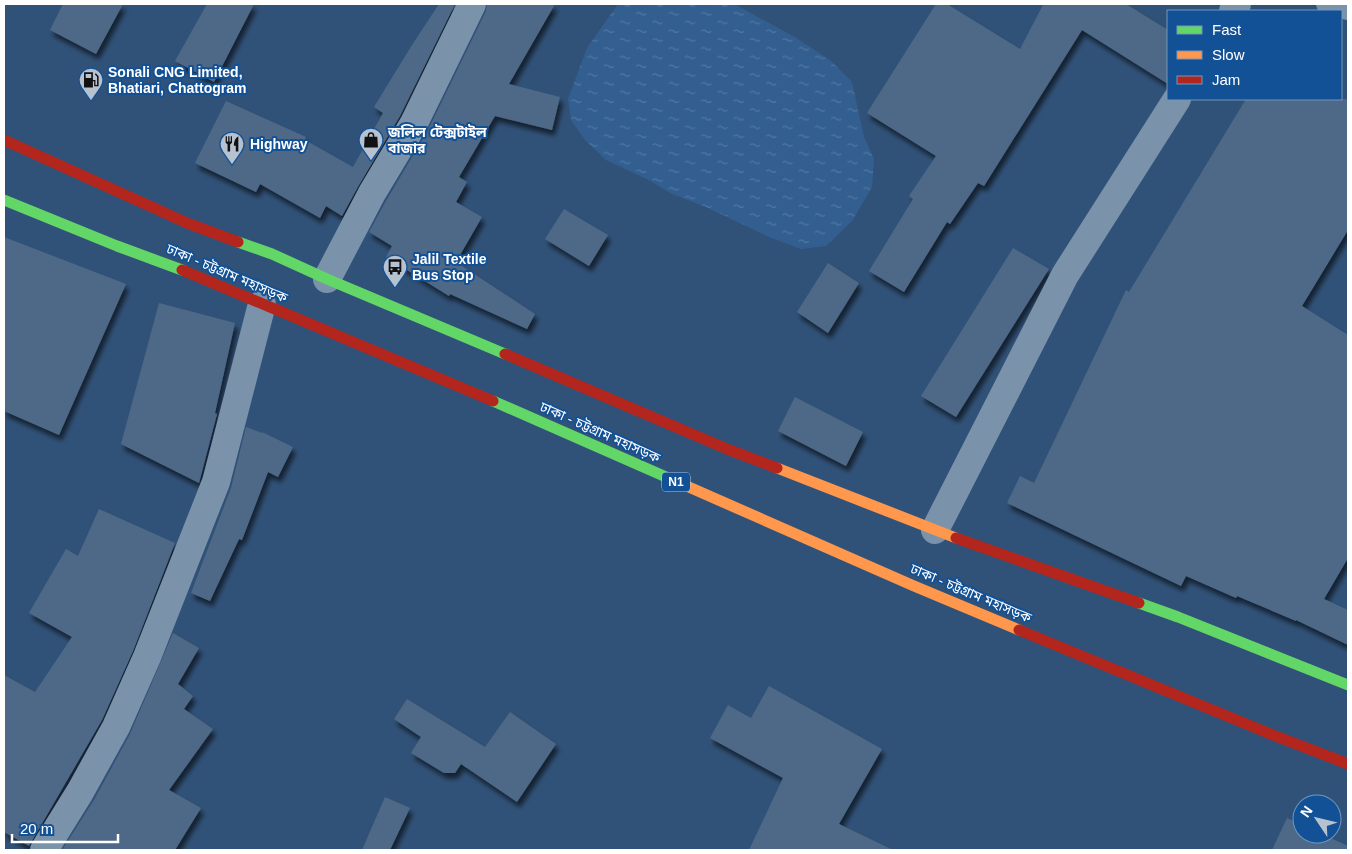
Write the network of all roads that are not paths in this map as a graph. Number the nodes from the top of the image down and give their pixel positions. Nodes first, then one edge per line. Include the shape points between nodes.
1 (472, 4) edge
2 (1326, 4) edge
3 (1348, 10) edge
4 (1176, 100) edge
5 (4, 140) edge
6 (4, 200) edge
7 (327, 279) junction
8 (262, 304) junction
9 (935, 530) junction
10 (1348, 686) edge
11 (1348, 764) edge
12 (44, 850) edge

1 - 7 street via 414,122
2 - 3 lane
4 - 9 street via 1065,275
5 - 7 highway via 187,223 272,254
6 - 8 highway, ঢাকা - চট্টগ্রাম মহাসড়ক / N1 via 202,277
7 - 9 highway via 727,449
8 - 11 highway, ঢাকা - চট্টগ্রাম মহাসড়ক / N1 via 448,380 914,586
8 - 12 street via 216,482 147,657 116,727
9 - 10 highway via 1178,617

